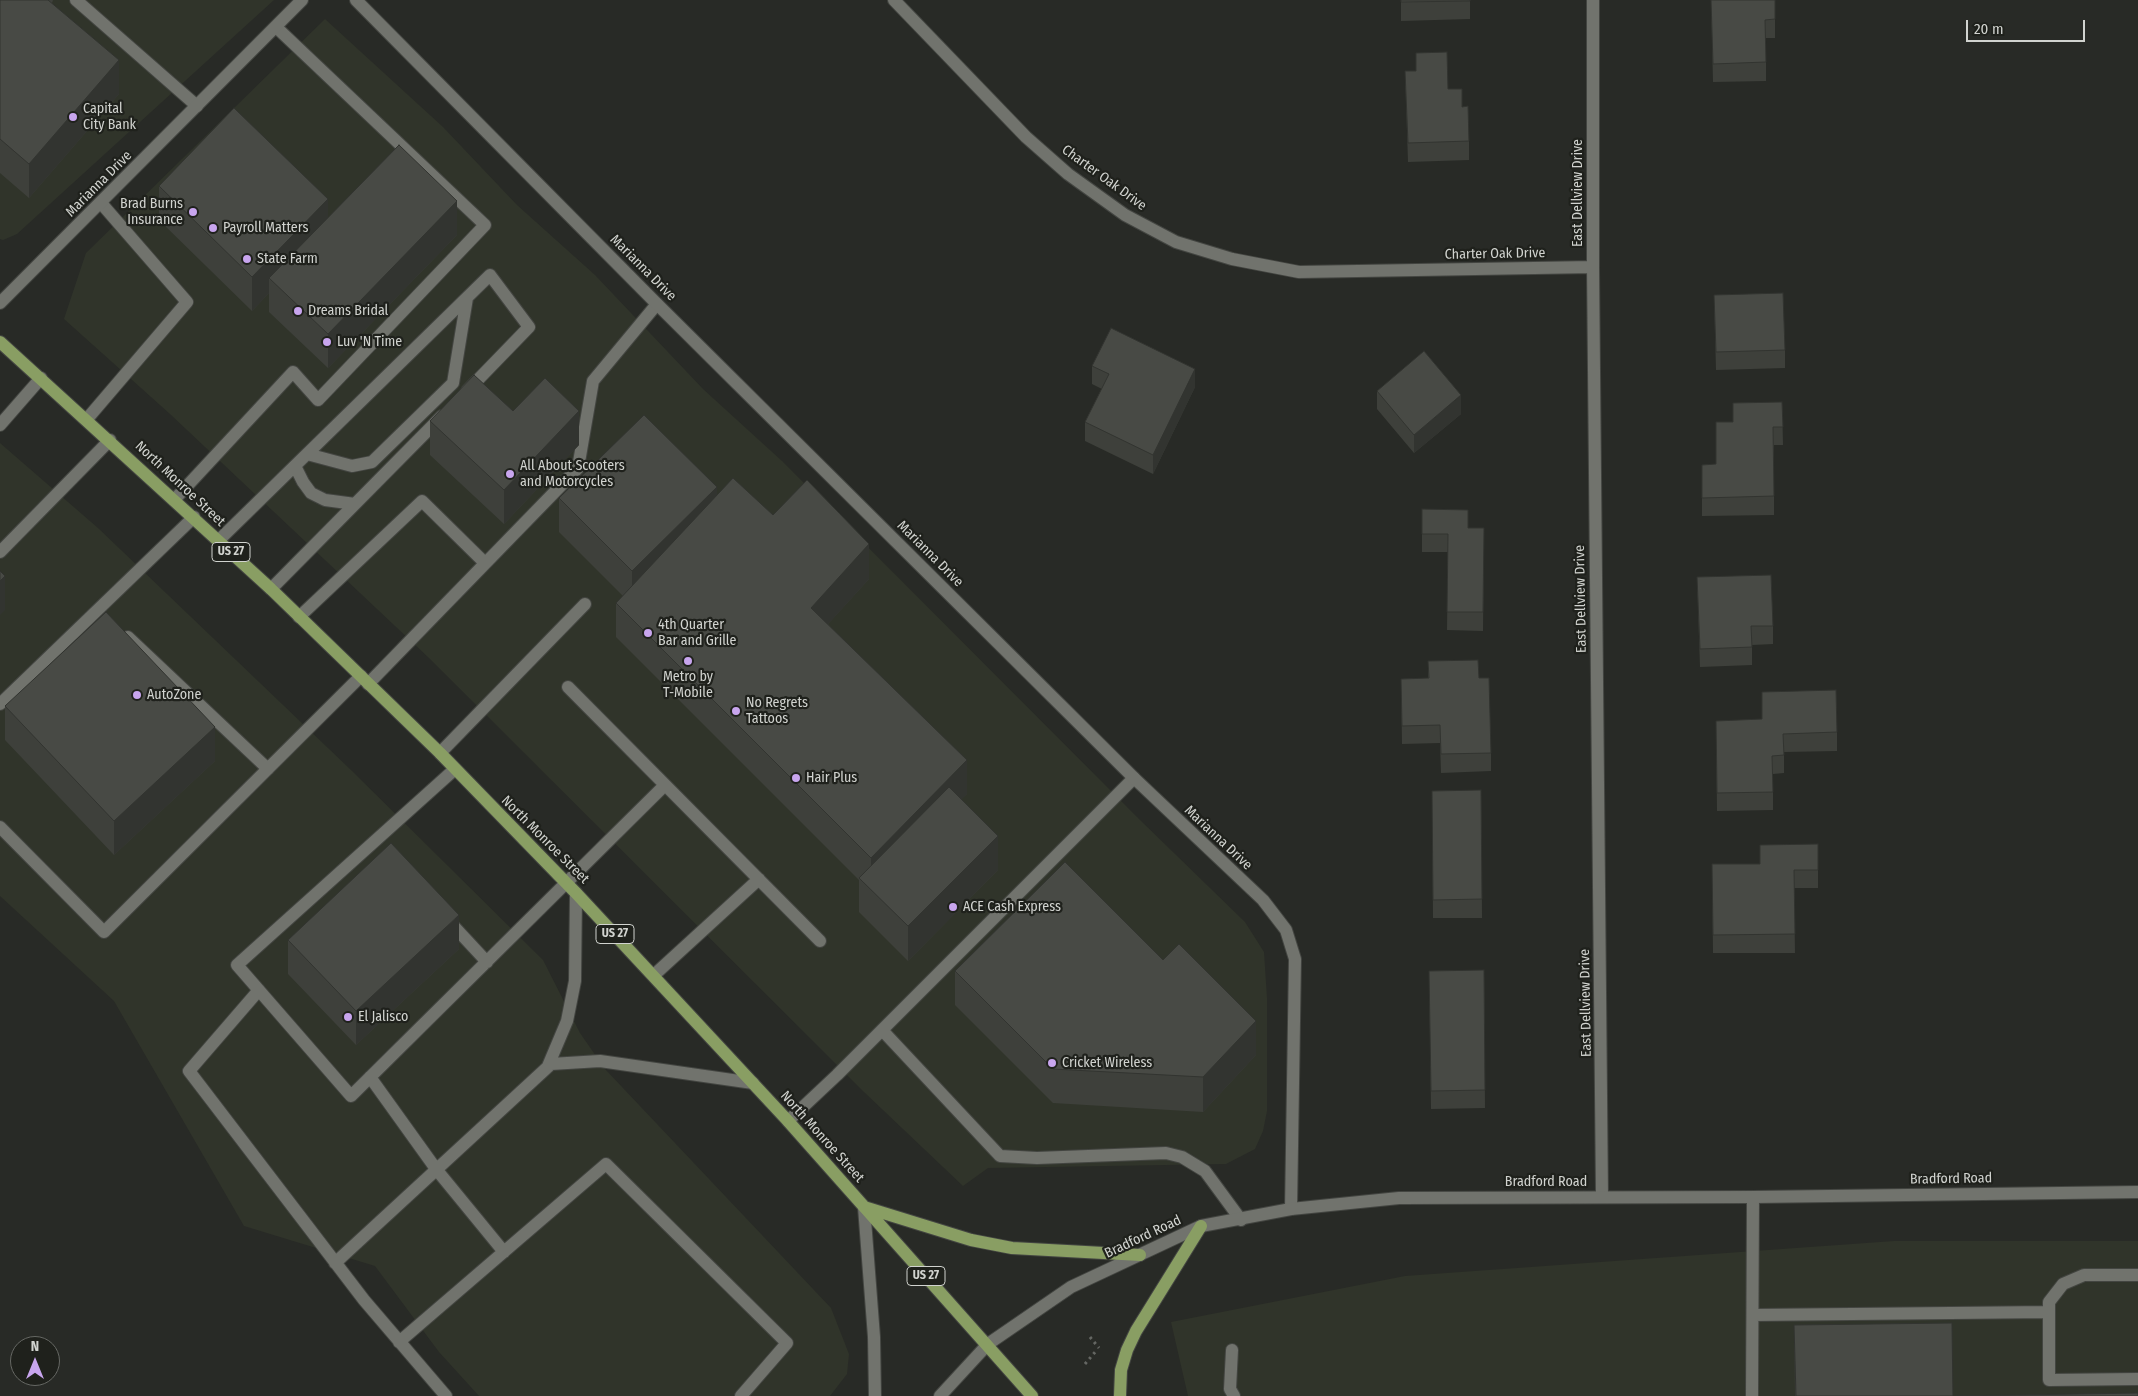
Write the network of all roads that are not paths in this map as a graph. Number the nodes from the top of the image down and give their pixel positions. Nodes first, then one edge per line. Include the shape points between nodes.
1 (76, 0) edge
2 (356, 0) edge
3 (894, 0) edge
4 (1593, 0) edge
5 (296, 2) edge
6 (276, 26) junction
7 (198, 106) junction
8 (102, 203) junction
9 (1593, 267) junction
10 (467, 298) junction
11 (0, 302) edge
12 (657, 304) junction
13 (0, 342) edge
14 (42, 378) junction
15 (87, 419) junction
16 (0, 425) edge
17 (110, 440) junction
18 (307, 454) junction
19 (295, 466) junction
20 (174, 500) junction
21 (355, 504) junction
22 (194, 517) junction
23 (219, 540) junction
24 (0, 552) edge
25 (485, 564) junction
26 (271, 588) junction
27 (585, 604) dead end
28 (299, 617) junction
29 (120, 630) edge
30 (365, 680) junction
31 (568, 687) dead end
32 (0, 704) edge
33 (440, 753) junction
34 (268, 769) junction
35 (455, 769) junction
36 (1134, 778) junction
37 (665, 785) junction
38 (0, 827) edge
39 (758, 879) junction
40 (572, 888) junction
41 (441, 912) edge
42 (820, 941) dead end
43 (487, 962) junction
44 (654, 975) junction
45 (259, 990) junction
46 (882, 1030) junction
47 (549, 1065) junction
48 (370, 1077) junction
49 (753, 1083) junction
50 (788, 1121) junction
51 (436, 1169) junction
52 (2138, 1192) edge
53 (1602, 1197) junction
54 (1753, 1197) junction
55 (864, 1207) junction
56 (1291, 1209) junction
57 (1241, 1220) junction
58 (1201, 1226) junction
59 (504, 1252) junction
60 (1140, 1255) junction
61 (335, 1263) junction
62 (2138, 1275) edge
63 (2049, 1312) junction
64 (1753, 1315) junction
65 (399, 1342) junction
66 (988, 1344) junction
67 (1232, 1350) dead end
68 (2138, 1380) edge
69 (446, 1396) edge
70 (741, 1396) edge
71 (875, 1396) edge
72 (940, 1396) edge
73 (1032, 1396) edge
74 (1120, 1396) edge
75 (1234, 1396) edge
76 (1752, 1396) edge

1 - 7 street
2 - 12 street, Marianna Drive
3 - 9 street, Charter Oak Drive via 1026,137 1068,174 1125,214 1176,242 1232,259 1299,272
4 - 9 street, East Dellview Drive
5 - 6 street, Marianna Drive
6 - 7 street, Marianna Drive
6 - 20 street via 485,225 318,400 293,372
7 - 8 street, Marianna Drive
8 - 11 street, Marianna Drive
8 - 15 street via 187,302
9 - 53 street, East Dellview Drive
10 - 18 street
10 - 18 street via 454,383 372,462 352,466
10 - 21 street via 490,274 529,327
12 - 25 street via 593,381 578,468
12 - 36 street, Marianna Drive
13 - 14 main road, North Monroe Street / US 27
14 - 15 main road, North Monroe Street / US 27
14 - 16 street
15 - 17 main road, North Monroe Street / US 27
17 - 20 main road, North Monroe Street / US 27
17 - 24 street
18 - 19 street
19 - 21 street via 311,493 325,500
19 - 23 street
20 - 22 main road, North Monroe Street / US 27
21 - 26 street
22 - 23 main road, North Monroe Street / US 27
22 - 32 street via 103,613
23 - 26 main road, North Monroe Street / US 27
25 - 28 street via 422,502
25 - 30 street
26 - 28 main road, North Monroe Street / US 27
27 - 33 street
28 - 30 main road, North Monroe Street / US 27
29 - 34 street
30 - 33 main road, North Monroe Street / US 27
30 - 34 street
31 - 37 street
33 - 35 main road, North Monroe Street / US 27
34 - 38 street via 104,932
35 - 40 main road, North Monroe Street / US 27
35 - 45 street via 378,844 238,964
36 - 46 street
36 - 56 street, Marianna Drive via 1262,900 1286,930 1295,959
37 - 39 street
37 - 40 street
39 - 42 street
39 - 44 street
40 - 43 street
40 - 44 main road, North Monroe Street / US 27
40 - 47 street via 575,981 567,1021
41 - 43 street
43 - 48 street
44 - 49 main road, North Monroe Street / US 27
45 - 48 street via 351,1096
45 - 61 street via 189,1071
46 - 50 street
46 - 57 street via 1000,1156 1037,1158 1166,1153 1182,1157 1205,1171
47 - 49 street via 600,1061
47 - 51 street
48 - 51 street
49 - 50 main road, North Monroe Street / US 27
50 - 55 main road, North Monroe Street / US 27
51 - 59 street
51 - 61 street
52 - 54 street, Bradford Road
53 - 54 street, Bradford Road
53 - 56 street, Bradford Road via 1399,1198
54 - 64 street
55 - 60 main road via 970,1240 1012,1248
55 - 66 main road, North Monroe Street / US 27
55 - 71 street
56 - 57 street, Bradford Road
57 - 58 street, Bradford Road
58 - 60 street, Bradford Road
58 - 74 main road via 1126,1350
59 - 65 street
59 - 70 street via 606,1164 787,1343
60 - 66 street, Bradford Road via 1070,1287
61 - 65 street
62 - 63 street via 2084,1274 2063,1284 2049,1302
63 - 64 street
63 - 68 street via 2049,1380
64 - 76 street
65 - 69 street
66 - 72 street, Bradford Road
66 - 73 main road, North Monroe Street / US 27
67 - 75 street via 1230,1389

